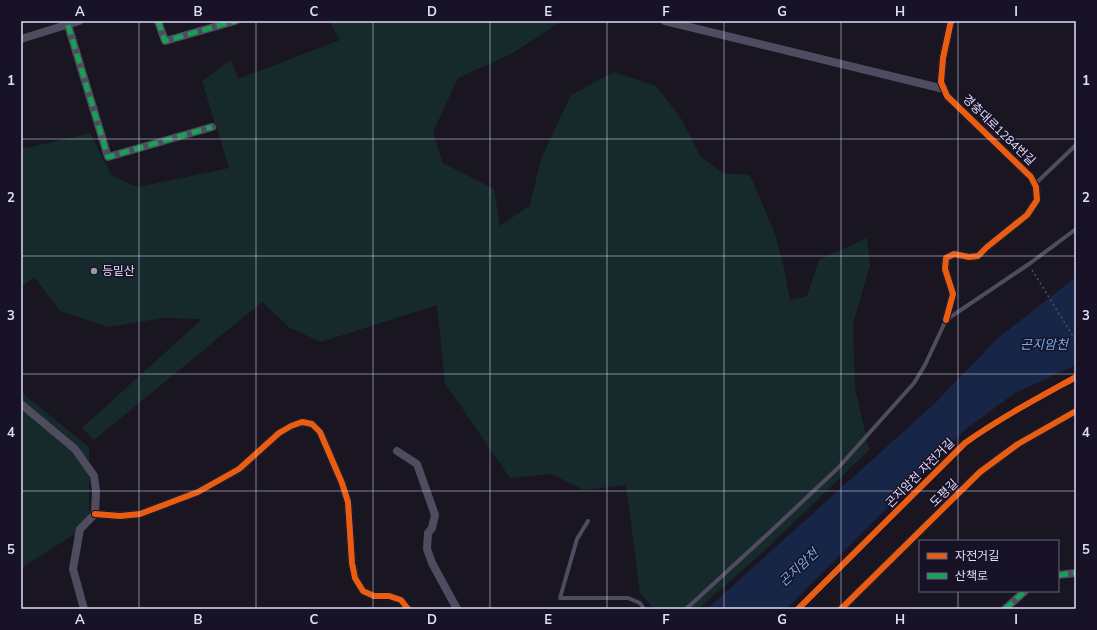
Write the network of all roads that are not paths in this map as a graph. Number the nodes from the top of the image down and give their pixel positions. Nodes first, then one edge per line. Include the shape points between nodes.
1 (79, 21) edge
2 (158, 21) edge
3 (235, 21) edge
4 (665, 21) edge
5 (951, 21) edge
6 (68, 25) junction
7 (21, 39) edge
8 (944, 89) junction
9 (212, 127) dead end
10 (1076, 145) edge
11 (1035, 184) junction
12 (1076, 230) edge
13 (946, 320) junction
14 (21, 404) edge
15 (1076, 411) edge
16 (397, 451) dead end
17 (95, 514) junction
18 (588, 521) dead end
19 (1076, 573) edge
20 (1059, 575) edge
21 (1024, 592) edge
22 (84, 609) edge
23 (408, 609) edge
24 (457, 609) edge
25 (644, 609) edge
26 (686, 609) edge
27 (841, 609) edge
28 (1005, 609) edge

1 - 6 street
2 - 3 street via 165,40
4 - 8 street
5 - 8 street via 943,58 941,82
6 - 7 street
6 - 9 street via 108,157
8 - 11 street, 경충대로1284번길 via 947,96 1031,177
10 - 11 lane
11 - 13 street, 경충대로1284번길 via 1037,200 1027,215 978,256 954,254 946,258 945,269 953,294
12 - 13 lane
13 - 26 lane via 925,366 914,383 838,468
14 - 17 street via 75,449 94,476
15 - 27 street, 도평길 via 1018,444 980,472
16 - 24 street via 417,464 435,515 428,533 427,549
17 - 22 street via 80,529 72,569
17 - 23 street via 140,514 198,492 239,469 279,433 302,422 312,424 320,432 348,502 355,578 363,591 374,596 389,596 400,600
18 - 25 lane via 578,539 560,598 628,598 640,603
19 - 20 street
21 - 28 street

